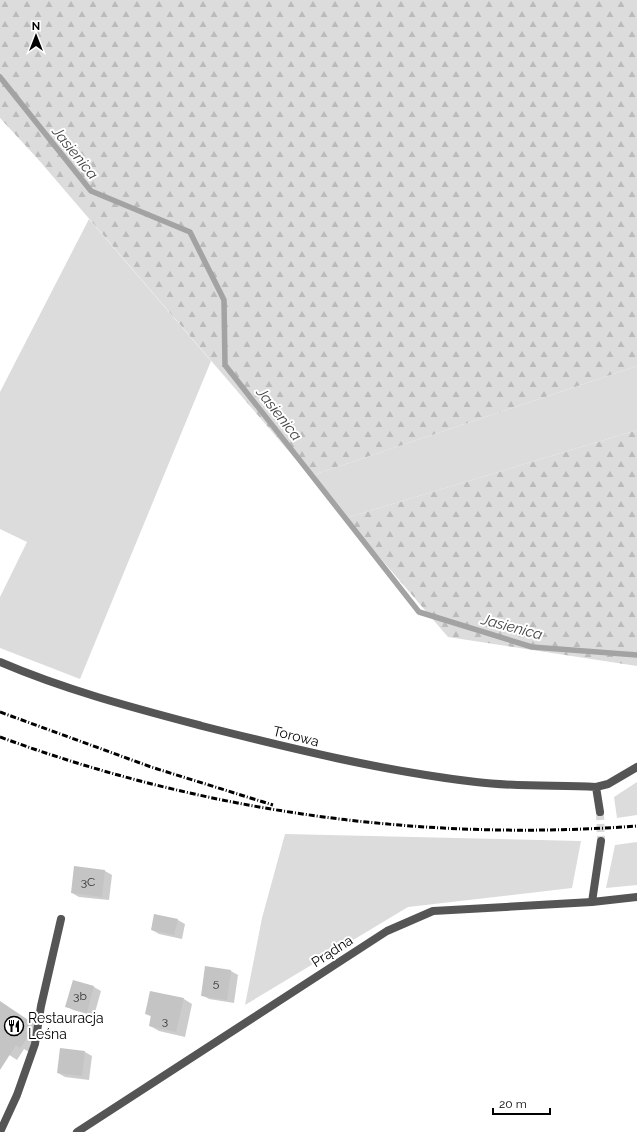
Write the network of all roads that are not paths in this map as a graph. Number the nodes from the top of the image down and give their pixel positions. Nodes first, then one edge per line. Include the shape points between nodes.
1 (0, 662) edge
2 (637, 767) edge
3 (596, 787) junction
4 (600, 812) tunnel mouth
5 (601, 841) tunnel mouth
6 (637, 897) edge
7 (592, 902) junction
8 (61, 919) dead end
9 (0, 1132) edge
10 (77, 1132) edge

1 - 3 street, Torowa via 88,694 146,711 339,759 422,775 478,782
2 - 3 street via 608,784
3 - 4 street
5 - 7 street
6 - 7 street, Prądna
7 - 10 street, Prądna via 433,911 387,931
8 - 9 street via 35,1044 17,1095

